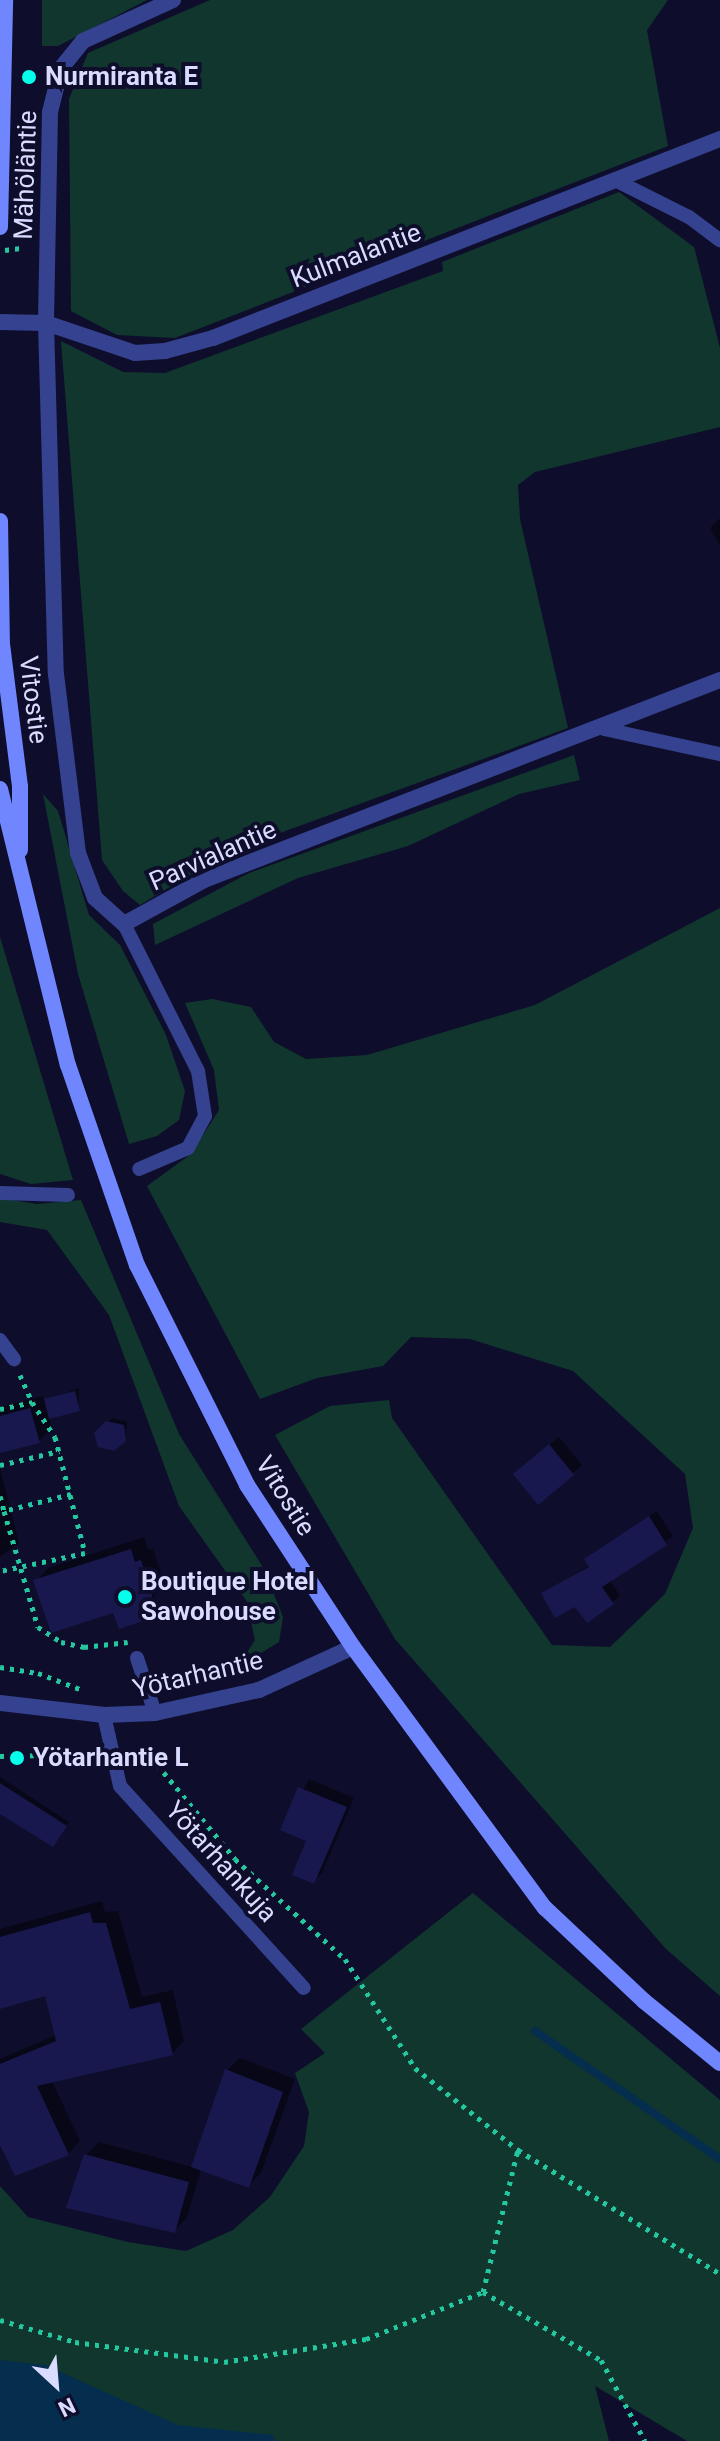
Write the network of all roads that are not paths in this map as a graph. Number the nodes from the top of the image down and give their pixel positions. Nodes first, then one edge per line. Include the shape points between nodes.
1 (5, 0) edge
2 (173, 0) edge
3 (720, 139) edge
4 (615, 180) junction
5 (0, 227) edge
6 (720, 240) edge
7 (0, 322) edge
8 (46, 323) junction
9 (0, 521) edge
10 (720, 680) edge
11 (604, 729) junction
12 (720, 754) edge
13 (0, 789) edge
14 (20, 884) junction
15 (124, 924) junction
16 (139, 1169) dead end
17 (0, 1193) edge
18 (68, 1195) dead end
19 (0, 1340) edge
20 (14, 1359) dead end
21 (353, 1647) junction
22 (137, 1658) road end
23 (0, 1703) edge
24 (155, 1713) junction
25 (104, 1715) junction
26 (304, 1988) dead end
27 (720, 2063) edge

1 - 5 main road
2 - 8 street, Mähöläntie via 83,41 61,68 50,112
3 - 4 street, Kulmalantie
4 - 6 lane via 689,217
4 - 8 street, Kulmalantie via 213,338 165,351 135,353
7 - 8 street, Kulmalantie
8 - 15 street via 56,674 78,853 95,898
9 - 14 main road, Vitostie via 2,644 20,787
10 - 11 street, Parvialantie
11 - 12 lane
11 - 15 street, Parvialantie via 204,880
13 - 14 main road, Vitostie
14 - 21 main road, Vitostie via 68,1065 137,1265 247,1485
15 - 16 lane via 198,1071 205,1116 188,1148
17 - 18 lane
19 - 20 lane
21 - 24 street, Yötarhantie via 259,1690
21 - 27 main road, Vitostie via 545,1908
22 - 24 lane
23 - 25 street, Yötarhantie
24 - 25 street, Yötarhantie
25 - 26 lane, Yötarhankuja via 120,1786

